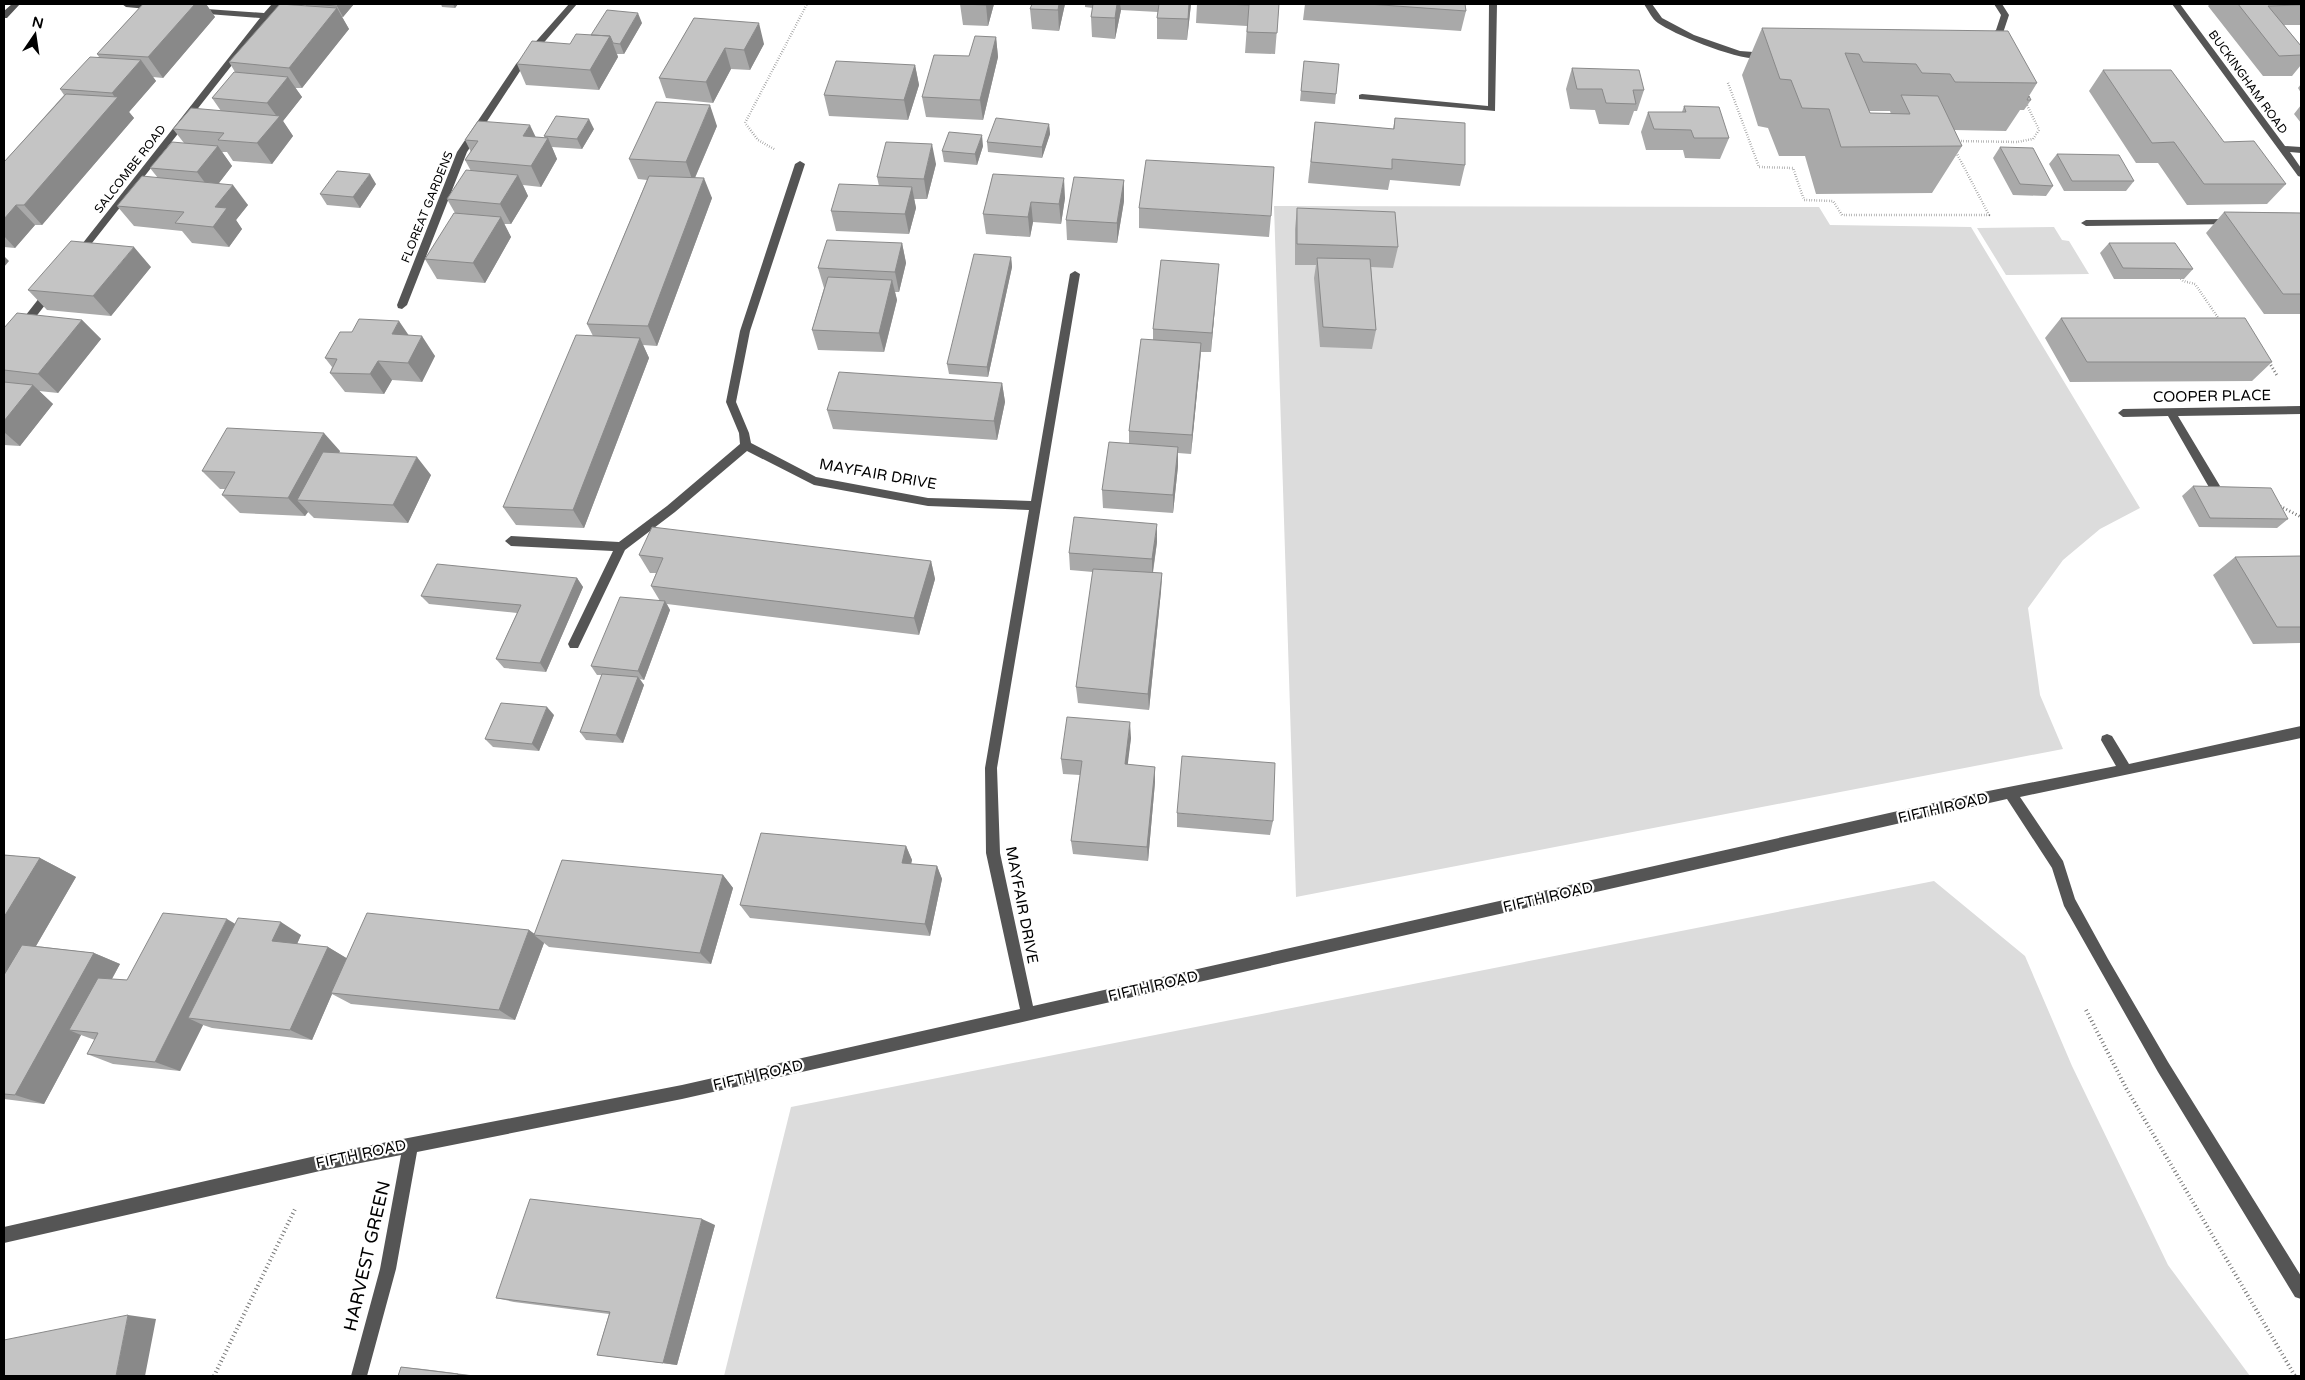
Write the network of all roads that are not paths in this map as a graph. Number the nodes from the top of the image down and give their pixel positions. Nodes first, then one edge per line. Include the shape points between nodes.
1 (16, 4) edge
2 (126, 4) edge
3 (276, 4) edge
4 (573, 4) edge
5 (1494, 4) edge
6 (1648, 4) edge
7 (1998, 4) edge
8 (2176, 4) edge
9 (163, 7) edge
10 (182, 9) edge
11 (4, 16) edge
12 (266, 16) junction
13 (1982, 46) edge
14 (1776, 57) edge
15 (1362, 97) dead end
16 (2282, 149) junction
17 (2301, 150) edge
18 (800, 164) road end
19 (2301, 174) edge
20 (2243, 222) edge
21 (2086, 223) dead end
22 (71, 265) edge
23 (1075, 274) dead end
24 (59, 280) edge
25 (402, 305) dead end
26 (4, 350) edge
27 (2300, 410) edge
28 (2170, 412) junction
29 (2123, 413) dead end
30 (746, 445) junction
31 (2214, 486) edge
32 (1036, 506) junction
33 (511, 541) dead end
34 (621, 547) junction
35 (574, 644) dead end
36 (2301, 732) edge
37 (2107, 740) dead end
38 (2126, 770) junction
39 (2010, 793) junction
40 (1028, 1014) junction
41 (411, 1144) junction
42 (4, 1235) edge
43 (2301, 1291) edge
44 (359, 1376) edge

1 - 11 street
2 - 9 street
3 - 12 street, SALCOMBE ROAD
4 - 25 street, FLOREAT GARDENS via 519,66 462,152
5 - 15 street via 1492,109
6 - 14 street via 1659,20 1691,37 1739,54
7 - 13 street via 2005,15 2000,31
8 - 16 street, BUCKINGHAM ROAD
10 - 12 street
12 - 22 street, SALCOMBE ROAD
16 - 17 street
16 - 19 street, BUCKINGHAM ROAD
18 - 30 street via 745,332 731,402
20 - 21 street
23 - 32 street, MAYFAIR DRIVE
24 - 26 street
27 - 28 street, COOPER PLACE
28 - 29 street, COOPER PLACE
28 - 31 street
30 - 32 street, MAYFAIR DRIVE via 814,481 928,502
30 - 34 street via 671,510
32 - 40 street, MAYFAIR DRIVE via 991,768 993,853
33 - 34 street
34 - 35 street
36 - 38 street, FIFTH ROAD
37 - 38 street
38 - 39 street, FIFTH ROAD
39 - 40 street, FIFTH ROAD
39 - 43 street via 2058,865 2069,900 2108,972
40 - 41 street, FIFTH ROAD via 682,1092
41 - 42 street, FIFTH ROAD
41 - 44 street, HARVEST GREEN via 388,1269

